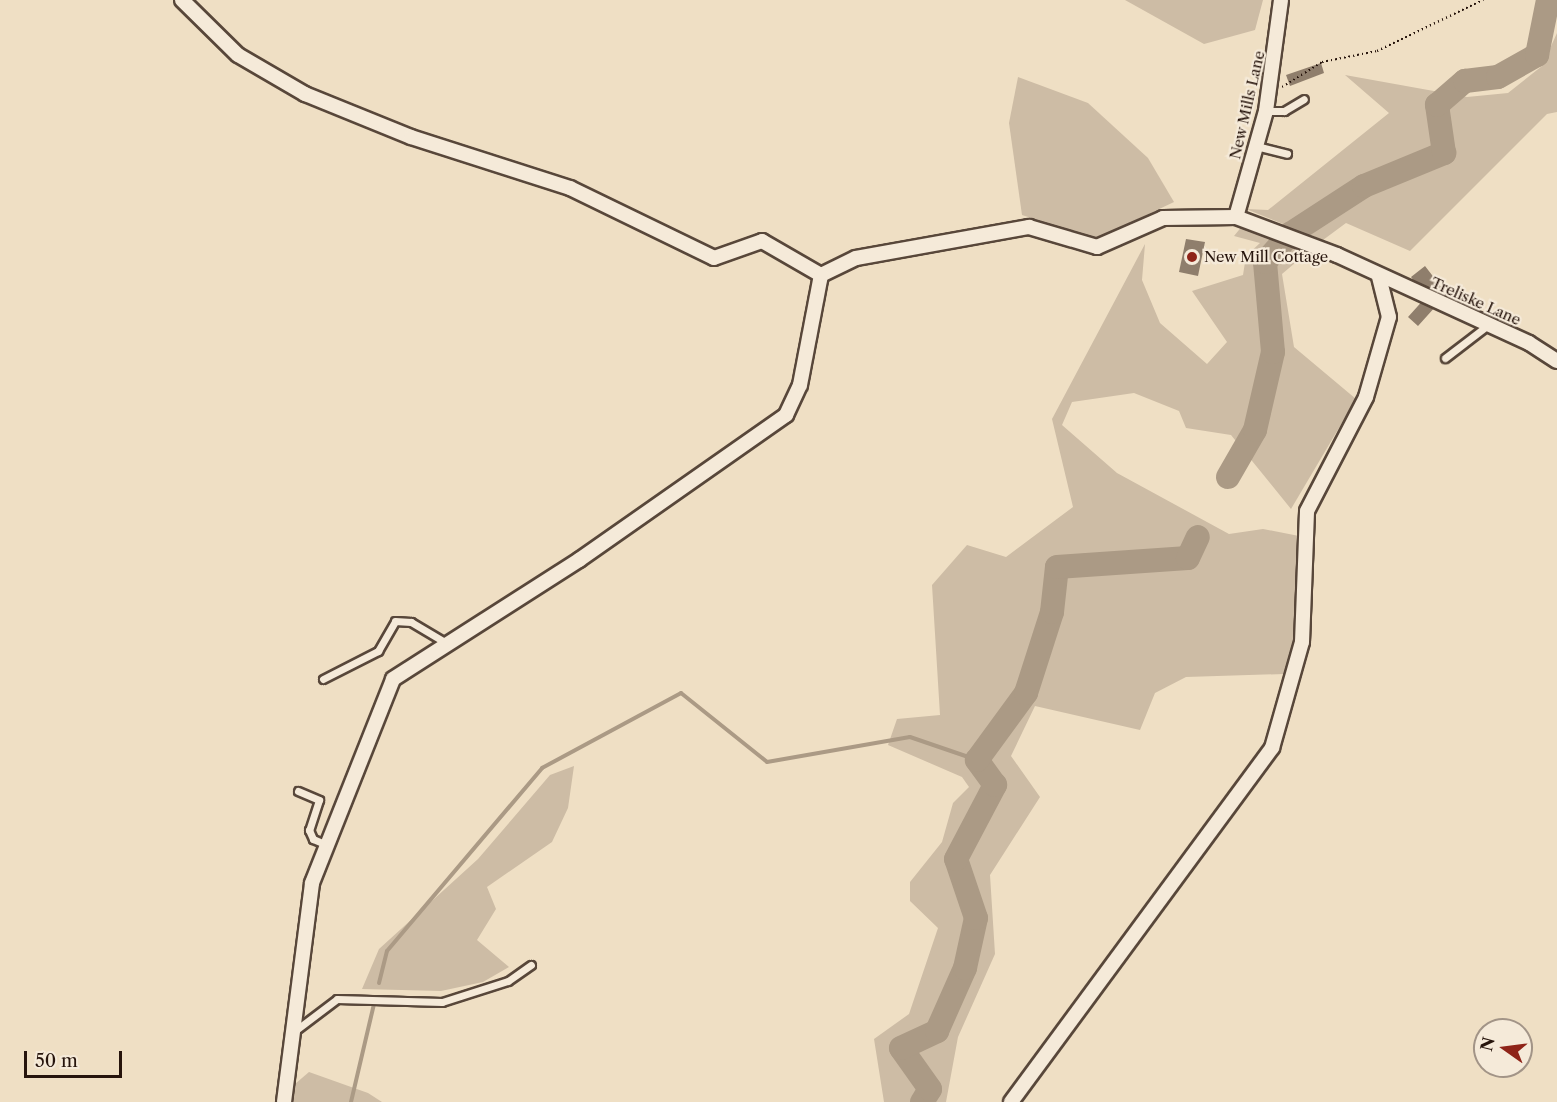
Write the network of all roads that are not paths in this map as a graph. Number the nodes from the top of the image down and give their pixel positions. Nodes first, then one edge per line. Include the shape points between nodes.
1 (182, 0) edge
2 (1281, 0) edge
3 (1304, 99) dead end
4 (1266, 111) junction
5 (1256, 146) junction
6 (1287, 154) dead end
7 (1236, 217) junction
8 (821, 275) junction
9 (1379, 277) junction
10 (1488, 325) junction
11 (1445, 358) dead end
12 (1557, 361) edge
13 (448, 644) junction
14 (323, 679) dead end
15 (298, 791) dead end
16 (327, 845) junction
17 (531, 965) dead end
18 (296, 1030) junction
19 (284, 1102) edge
20 (1011, 1102) edge

1 - 8 street via 238,55 305,94 411,137 570,188 714,258 762,241
2 - 4 street, New Mills Lane
3 - 4 lane via 1284,111
4 - 5 street, New Mills Lane
5 - 6 lane
5 - 7 street, New Mills Lane
7 - 8 street, Treliske Lane via 1163,218 1097,247 1029,227 856,258
7 - 9 street, Treliske Lane via 1290,234
8 - 13 street via 800,385 786,415
9 - 10 street, Treliske Lane
9 - 20 street via 1389,317 1366,397 1307,511 1302,642 1272,748
10 - 11 lane
10 - 12 street, Treliske Lane
13 - 14 lane via 411,622 395,621 378,651
13 - 16 street via 393,679
15 - 16 lane via 319,800 309,830 313,839
16 - 18 street via 312,883
17 - 18 lane via 499,985 442,1002 337,999
18 - 19 street

